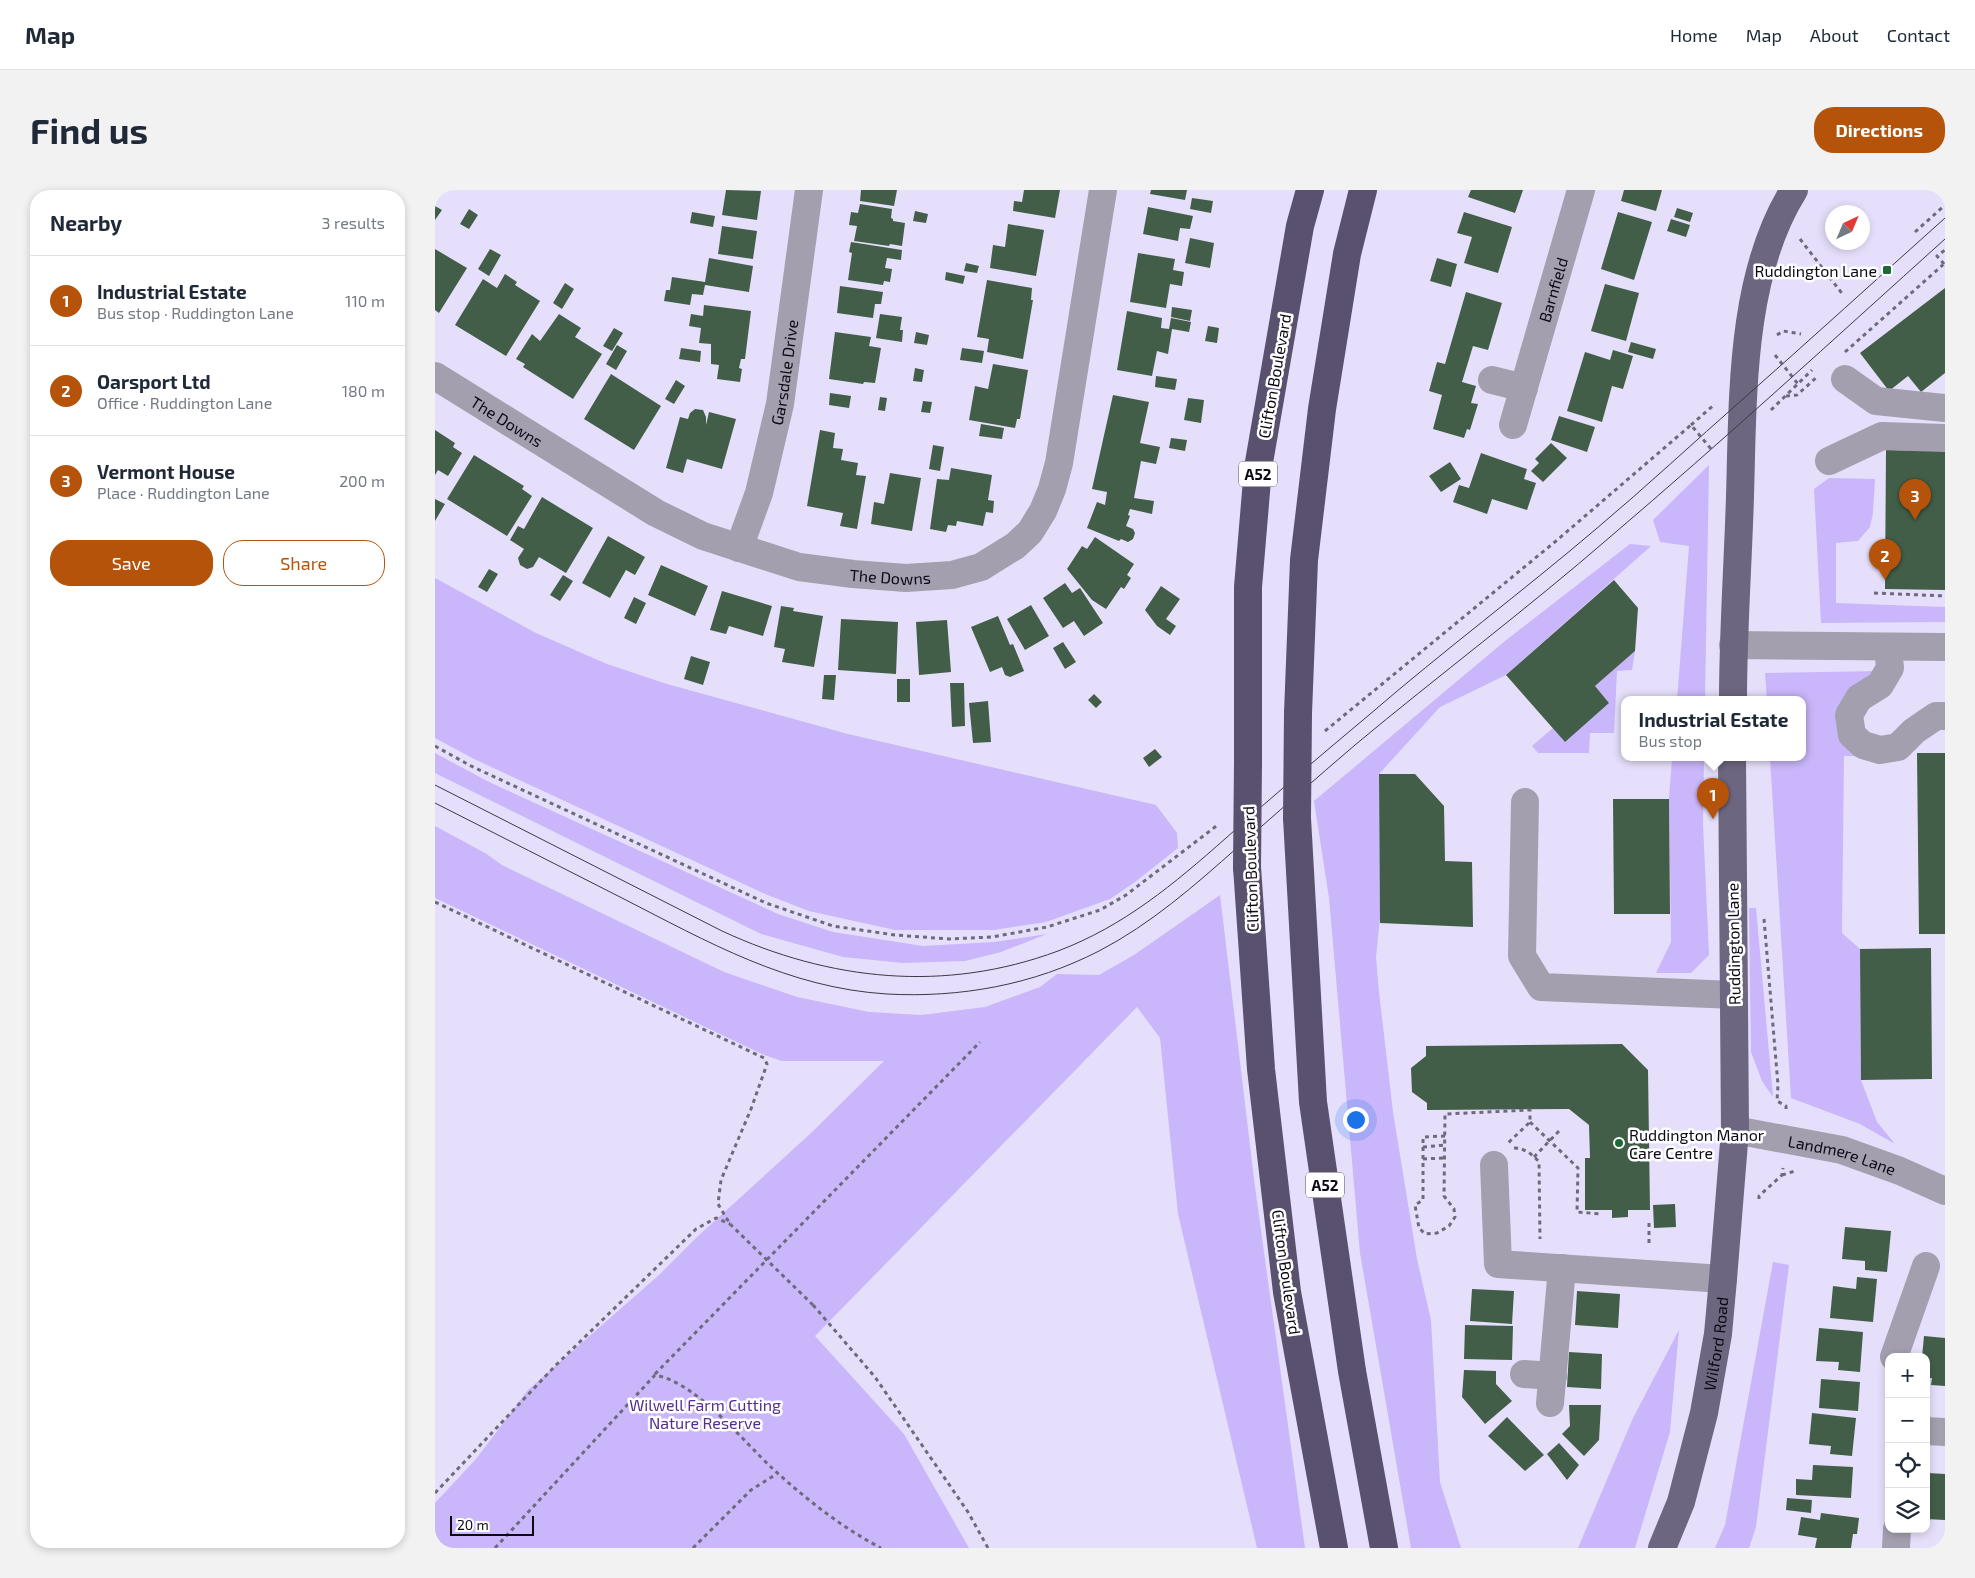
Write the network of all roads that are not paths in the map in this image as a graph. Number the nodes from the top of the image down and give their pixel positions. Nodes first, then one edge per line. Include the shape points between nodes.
1 (809, 190) edge
2 (1103, 190) edge
3 (1310, 190) edge
4 (1363, 190) edge
5 (1581, 190) edge
6 (1789, 200) edge
7 (1835, 370) road end
8 (435, 376) edge
9 (1492, 380) dead end
10 (1523, 388) junction
11 (1945, 408) edge
12 (1513, 425) dead end
13 (1945, 438) edge
14 (1829, 462) dead end
15 (739, 548) junction
16 (1733, 645) junction
17 (1888, 647) junction
18 (1945, 647) edge
19 (1733, 696) edge
20 (1945, 716) edge
21 (1732, 761) edge
22 (1525, 802) dead end
23 (1734, 995) junction
24 (1735, 1130) junction
25 (1503, 1154) road end
26 (1945, 1190) edge
27 (1926, 1266) dead end
28 (1562, 1268) junction
29 (1723, 1279) junction
30 (1895, 1353) edge
31 (1524, 1374) dead end
32 (1553, 1376) junction
33 (1550, 1402) dead end
34 (1930, 1431) edge
35 (1945, 1432) edge
36 (1897, 1533) edge
37 (1334, 1548) edge
38 (1384, 1548) edge
39 (1662, 1548) edge
40 (1896, 1548) edge

1 - 15 street, Garsdale Drive via 780,404 759,493
2 - 15 street, The Downs via 1059,464 1043,511 1030,532 1015,546 981,566 952,574 906,578 799,567
3 - 37 highway, Clifton Boulevard / A52, bridge via 1300,226 1259,468 1248,587 1247,867 1261,1070 1286,1283
4 - 38 highway, A52, bridge via 1347,254 1322,409 1304,560 1297,818 1313,1102 1352,1371
5 - 10 street, Barnfield
6 - 16 main road via 1762,262 1753,299 1743,398
7 - 11 street via 1876,401
8 - 15 street, The Downs via 656,513 703,536
9 - 10 street
10 - 12 street, Barnfield
13 - 14 street via 1882,436
16 - 17 street
16 - 19 main road
17 - 18 street
17 - 20 street via 1890,668 1880,685 1859,698 1849,715 1852,735 1863,745 1880,750 1898,747 1936,716
21 - 23 main road, Ruddington Lane
22 - 23 street via 1521,956 1541,987
23 - 24 main road, Ruddington Lane
24 - 26 street, Landmere Lane via 1842,1150
24 - 29 main road, Wilford Road
25 - 28 street via 1498,1264
27 - 30 street
28 - 29 street
28 - 32 street
29 - 39 main road, Wilford Road via 1704,1413 1681,1502
31 - 32 street
32 - 33 street
34 - 35 street
36 - 40 street

